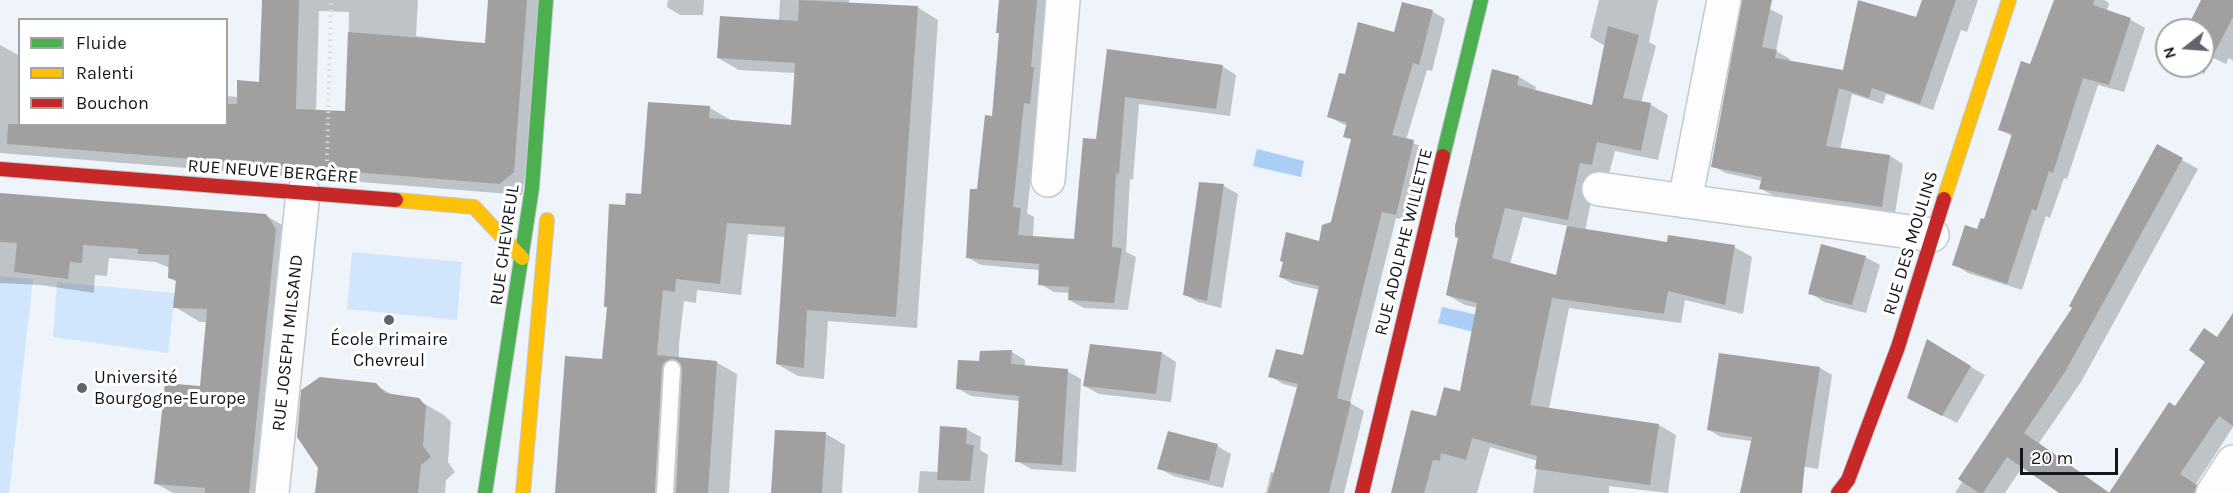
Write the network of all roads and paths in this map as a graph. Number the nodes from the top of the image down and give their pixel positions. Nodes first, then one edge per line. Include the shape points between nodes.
1 (332, 0) edge
2 (546, 0) edge
3 (1063, 0) edge
4 (1481, 0) edge
5 (1724, 0) edge
6 (2009, 0) edge
7 (0, 169) edge
8 (1048, 180) dead end
9 (1599, 189) dead end
10 (314, 193) junction
11 (549, 201) dead end
12 (1685, 201) junction
13 (1932, 236) junction
14 (522, 258) junction
15 (672, 369) dead end
16 (2233, 462) edge
17 (272, 493) edge
18 (485, 493) edge
19 (523, 493) edge
20 (665, 493) edge
21 (1362, 493) edge
22 (1838, 493) edge
23 (2213, 493) edge

1 - 10 path
2 - 14 street, RUE CHEVREUL via 532,188
3 - 8 street
4 - 21 street, RUE ADOLPHE WILLETTE
5 - 12 street
6 - 13 street, RUE DES MOULINS
7 - 10 street, RUE NEUVE BERGÈRE
9 - 12 street
10 - 14 street, RUE NEUVE BERGÈRE via 474,207
10 - 17 street, RUE JOSEPH MILSAND
11 - 19 street, RUE CHEVREUL
12 - 13 street
13 - 22 street, RUE DES MOULINS via 1898,347 1848,480
14 - 18 street, RUE CHEVREUL
15 - 20 lane
16 - 23 street

